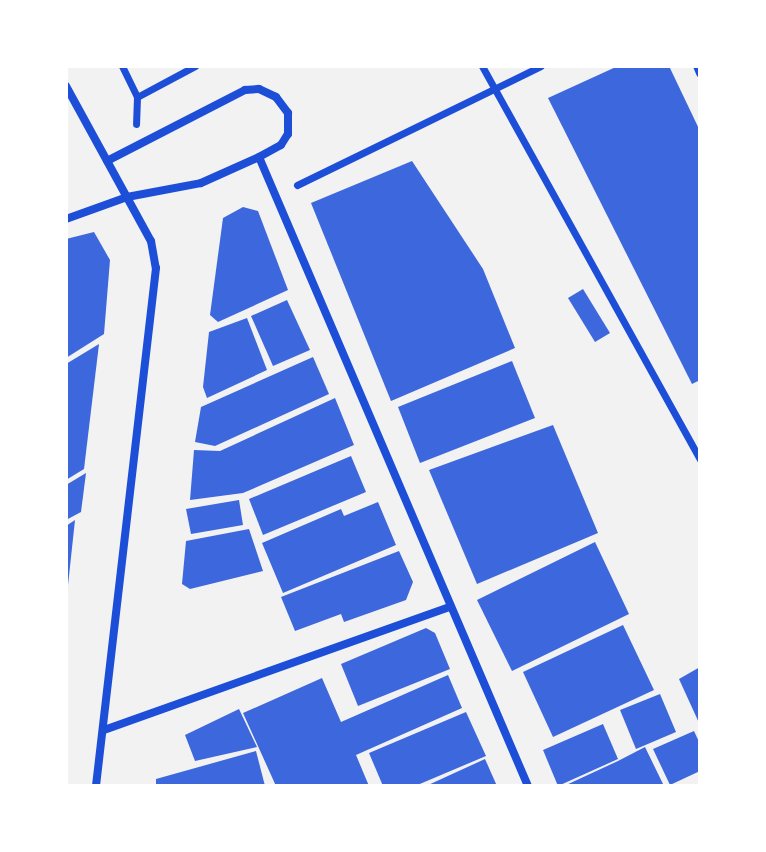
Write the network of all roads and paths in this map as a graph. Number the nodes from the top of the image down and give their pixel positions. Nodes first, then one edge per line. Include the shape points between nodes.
1 (122, 66) edge
2 (195, 66) edge
3 (482, 66) edge
4 (541, 66) edge
5 (697, 66) edge
6 (700, 73) edge
7 (66, 86) edge
8 (495, 91) junction
9 (137, 97) junction
10 (136, 124) dead end
11 (259, 157) junction
12 (107, 161) junction
13 (297, 185) dead end
14 (127, 197) junction
15 (66, 219) edge
16 (700, 459) edge
17 (449, 607) junction
18 (104, 730) junction
19 (96, 786) edge
20 (528, 786) edge

1 - 9 street
2 - 9 street
3 - 8 street
4 - 8 street
5 - 6 street
7 - 12 street
8 - 13 street
8 - 16 street
9 - 10 street
11 - 12 street via 281,145 288,134 288,113 276,97 259,89 245,90
11 - 14 street via 201,183
11 - 17 street
12 - 14 street
14 - 15 street
14 - 18 street via 151,241 157,293
17 - 18 street
17 - 20 street
18 - 19 street

